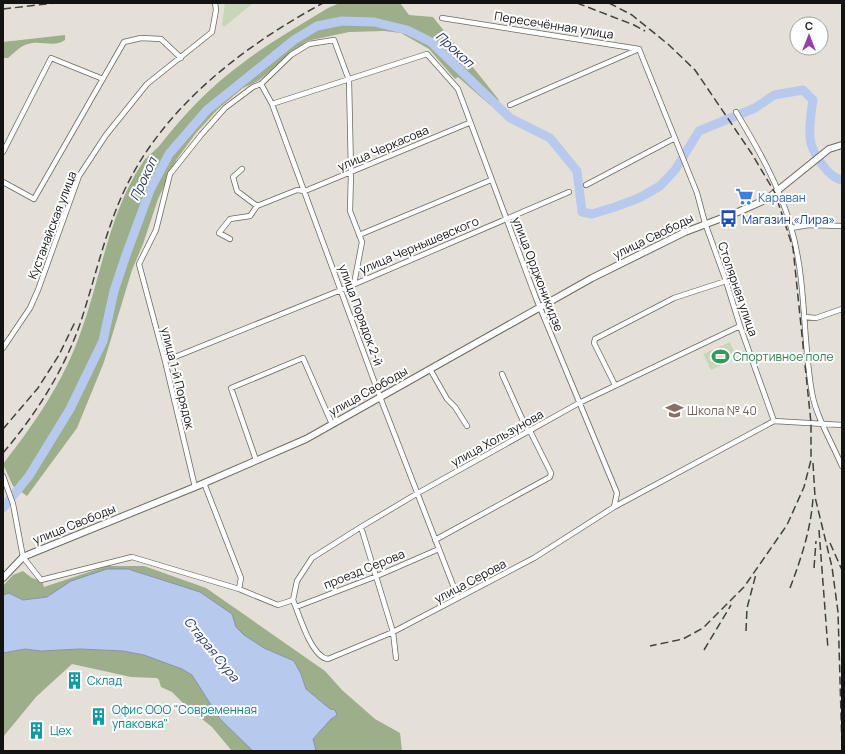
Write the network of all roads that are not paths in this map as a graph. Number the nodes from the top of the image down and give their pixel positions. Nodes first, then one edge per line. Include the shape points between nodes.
1 (215, 3) edge
2 (442, 18) dead end
3 (639, 49) junction
4 (181, 58) junction
5 (103, 79) junction
6 (349, 80) junction
7 (262, 84) junction
8 (272, 104) junction
9 (510, 105) dead end
10 (736, 112) dead end
11 (469, 122) junction
12 (675, 138) junction
13 (842, 145) edge
14 (3, 152) edge
15 (242, 169) dead end
16 (351, 172) junction
17 (491, 180) junction
18 (3, 182) edge
19 (586, 185) dead end
20 (305, 191) junction
21 (778, 191) junction
22 (569, 192) dead end
23 (257, 206) junction
24 (506, 218) junction
25 (705, 223) junction
26 (842, 226) edge
27 (791, 228) junction
28 (359, 235) junction
29 (230, 239) dead end
30 (726, 281) junction
31 (354, 284) junction
32 (341, 290) junction
33 (540, 307) junction
34 (842, 309) edge
35 (805, 317) junction
36 (740, 326) junction
37 (3, 348) edge
38 (165, 361) junction
39 (430, 369) junction
40 (502, 374) dead end
41 (615, 385) junction
42 (380, 397) junction
43 (579, 403) junction
44 (774, 421) junction
45 (823, 423) junction
46 (332, 424) junction
47 (842, 425) edge
48 (467, 426) dead end
49 (529, 431) junction
50 (256, 460) junction
51 (842, 466) edge
52 (3, 476) edge
53 (204, 483) junction
54 (194, 487) junction
55 (418, 493) junction
56 (614, 507) junction
57 (361, 526) junction
58 (435, 540) junction
59 (439, 549) junction
60 (23, 557) junction
61 (377, 576) junction
62 (4, 577) edge
63 (239, 589) junction
64 (458, 598) junction
65 (293, 600) junction
66 (296, 607) junction
67 (393, 632) junction
68 (396, 658) dead end

1 - 4 street, Кустанайская улица via 212,32
2 - 3 street, Пересечённая улица
3 - 9 street
3 - 12 street
4 - 5 street, Кустанайская улица via 161,39 141,38 124,42
4 - 37 street, Кустанайская улица via 147,84 106,135 79,176 38,290 30,308
5 - 14 street via 51,58
5 - 18 street, Кустанайская улица via 34,199
6 - 7 street via 334,40 309,44 291,55
6 - 8 street
6 - 11 street, улица Орджоникидзе via 427,54 458,89
6 - 16 street
7 - 8 street, улица Порядок 2-й
7 - 38 street, улица 1-й Порядок via 253,87 225,108 170,174 156,230 138,264
8 - 20 street, улица Порядок 2-й
10 - 21 street
11 - 16 street, улица Черкасова
11 - 17 street, улица Орджоникидзе
12 - 19 street
12 - 25 street, Столярная улица via 697,193
13 - 21 main road, улица Свободы via 829,148
15 - 23 street via 233,177 237,191
16 - 20 street, улица Черкасова
16 - 28 street via 350,210
17 - 24 street, улица Орджоникидзе
17 - 28 street
20 - 23 street, улица Черкасова via 297,190
20 - 32 street, улица Порядок 2-й
21 - 25 main road, улица Свободы via 738,212
21 - 27 street
22 - 24 street, улица Чернышевского
23 - 29 street, улица Черкасова via 250,216 230,219 219,233
24 - 31 street, улица Чернышевского
24 - 33 street, улица Орджоникидзе
25 - 30 street, Столярная улица
25 - 33 main road, улица Свободы via 592,278
26 - 27 street via 809,225
27 - 35 street
28 - 31 street via 362,242
30 - 36 street, Столярная улица
30 - 41 street via 674,298 595,339 594,342
31 - 32 street, улица Чернышевского
32 - 38 street, улица Чернышевского
32 - 42 street, улица Порядок 2-й
33 - 39 main road, улица Свободы
33 - 43 street, улица Орджоникидзе
34 - 35 street via 816,318
35 - 45 street via 812,393
36 - 41 street, улица Хользунова
36 - 44 street, Столярная улица
38 - 54 street, улица 1-й Порядок
39 - 42 main road, улица Свободы
39 - 48 street via 447,399
40 - 49 street
41 - 43 street, улица Хользунова
42 - 46 main road, улица Свободы
42 - 55 street, улица Порядок 2-й
43 - 49 street, улица Хользунова
43 - 56 street, улица Орджоникидзе via 617,494
44 - 45 street
44 - 56 street, улица Серова
45 - 47 street
45 - 51 street
46 - 50 main road, улица Свободы via 306,439
46 - 50 street via 303,358 231,388
49 - 55 street, улица Хользунова
49 - 58 street via 551,476
50 - 53 main road, улица Свободы
52 - 60 street via 12,504
53 - 54 main road, улица Свободы
53 - 63 street via 241,578
54 - 60 main road, улица Свободы
55 - 57 street, улица Хользунова
55 - 58 street, улица Порядок 2-й
56 - 64 street, улица Серова via 544,552
57 - 61 street
57 - 65 street, улица Хользунова via 312,558 297,581
58 - 59 street, улица Порядок 2-й
59 - 61 street, проезд Серова
59 - 64 street, улица Порядок 2-й
60 - 62 main road, улица Свободы
60 - 63 street via 41,580 132,557
61 - 66 street, проезд Серова
61 - 67 street
63 - 65 street via 278,605
64 - 67 street, улица Серова
65 - 66 street
66 - 67 street, улица Серова via 306,634 320,657 328,659
67 - 68 street

